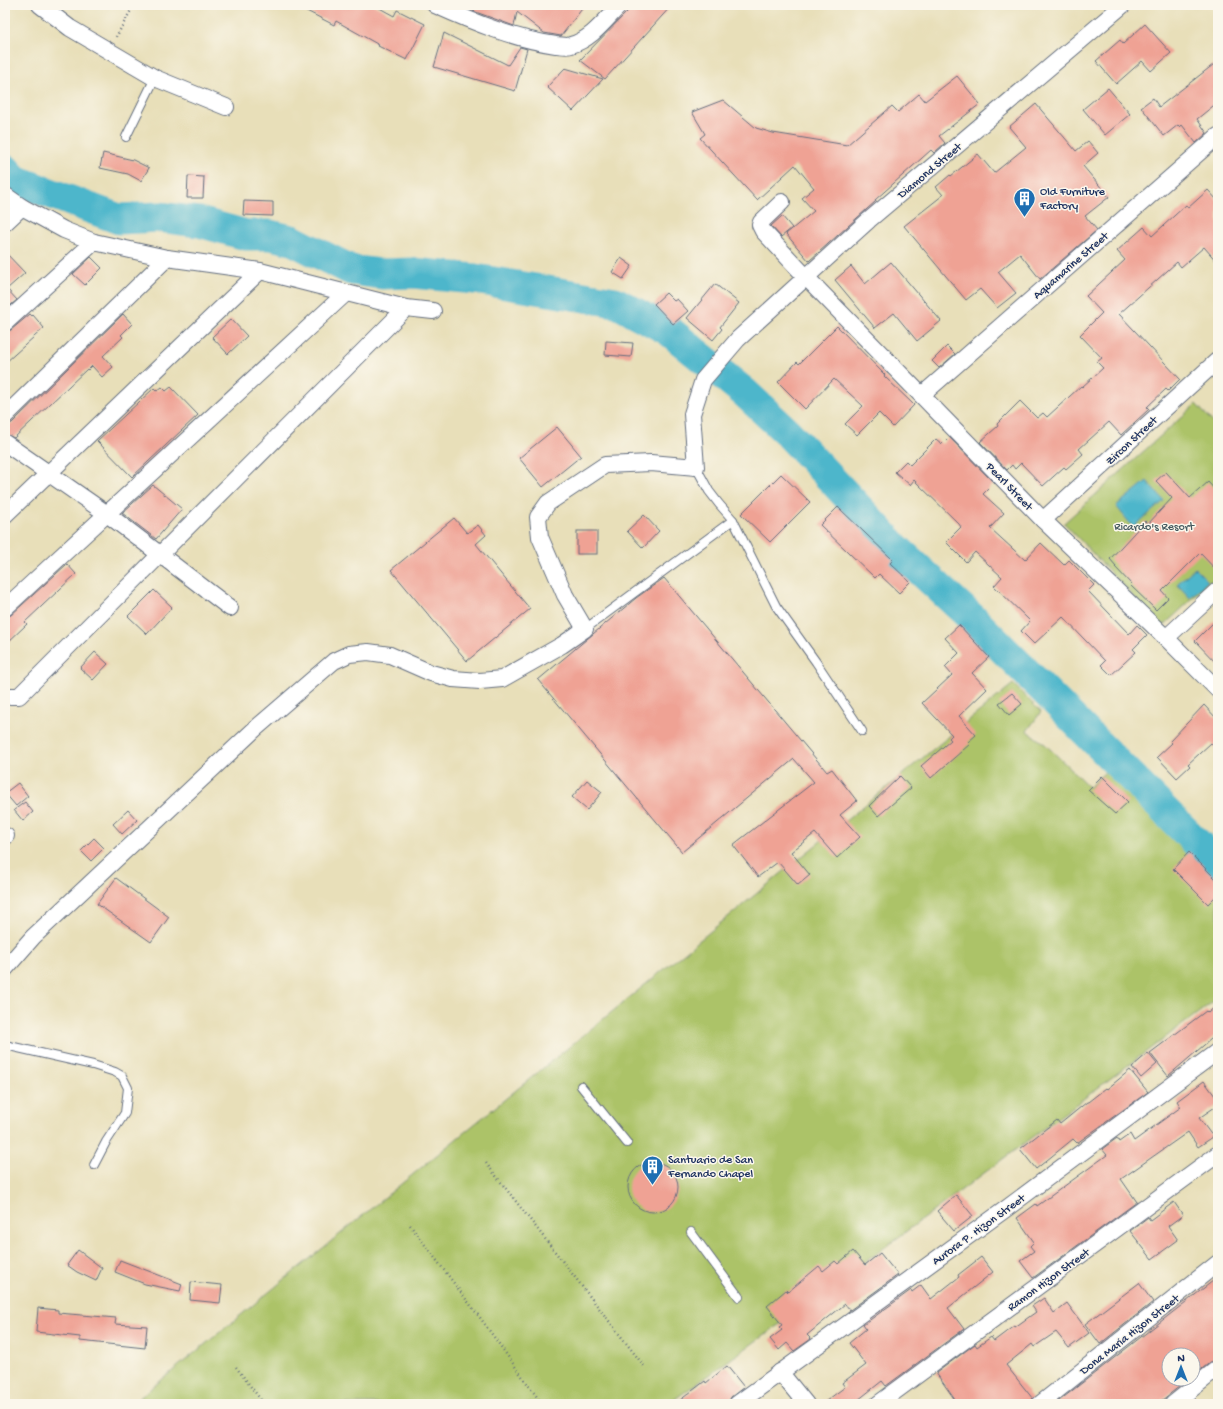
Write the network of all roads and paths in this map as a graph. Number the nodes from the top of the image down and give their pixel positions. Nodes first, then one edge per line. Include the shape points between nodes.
1 (40, 5) edge
2 (134, 5) edge
3 (435, 5) edge
4 (620, 5) edge
5 (1123, 5) edge
6 (107, 51) junction
7 (155, 78) junction
8 (226, 107) dead end
9 (1218, 136) edge
10 (126, 137) dead end
11 (5, 196) edge
12 (782, 202) dead end
13 (22, 207) junction
14 (5, 223) edge
15 (94, 242) junction
16 (167, 258) junction
17 (260, 271) junction
18 (806, 277) junction
19 (346, 292) junction
20 (406, 308) junction
21 (433, 311) dead end
22 (5, 323) edge
23 (1218, 360) edge
24 (922, 395) junction
25 (5, 416) edge
26 (5, 443) edge
27 (696, 467) junction
28 (49, 474) junction
29 (108, 514) junction
30 (5, 515) edge
31 (733, 520) junction
32 (1043, 520) junction
33 (160, 554) junction
34 (1218, 590) edge
35 (5, 608) edge
36 (230, 608) dead end
37 (585, 629) junction
38 (1166, 638) junction
39 (1218, 690) edge
40 (5, 696) edge
41 (862, 731) dead end
42 (5, 969) edge
43 (5, 1045) edge
44 (1218, 1051) edge
45 (581, 1086) dead end
46 (627, 1143) dead end
47 (1218, 1154) edge
48 (486, 1163) dead end
49 (94, 1165) dead end
50 (410, 1225) dead end
51 (691, 1232) dead end
52 (1218, 1264) edge
53 (739, 1297) dead end
54 (644, 1366) dead end
55 (236, 1367) dead end
56 (1218, 1368) edge
57 (780, 1372) junction
58 (264, 1404) edge
59 (542, 1404) edge
60 (737, 1404) edge
61 (806, 1404) edge
62 (878, 1404) edge
63 (1040, 1404) edge
64 (1173, 1404) edge

1 - 6 street
2 - 6 path
3 - 4 street via 471,21 531,40 569,46 583,40 597,29
5 - 18 street, Diamond Street
6 - 7 street
7 - 8 street
7 - 10 lane
9 - 24 street, Aquamarine Street
11 - 13 street
12 - 18 street, Pearl Street via 761,222 761,228
13 - 14 street
13 - 15 street via 64,230
15 - 16 street
15 - 22 street
16 - 17 street
16 - 25 street
17 - 19 street
17 - 28 street
18 - 24 street, Pearl Street
18 - 27 street, Diamond Street via 738,339 703,380 692,414
19 - 20 street
19 - 29 street
20 - 21 street
20 - 33 street
23 - 32 street, Zircon Street
24 - 32 street, Pearl Street
26 - 28 street
27 - 31 lane via 709,491
27 - 37 street via 651,463 605,465 548,503 538,517 540,537 565,595
28 - 29 street
28 - 30 street
29 - 33 street
29 - 35 street
31 - 37 lane
31 - 41 lane via 776,606
32 - 38 street, Pearl Street
33 - 36 street
33 - 40 street via 19,696
34 - 38 street
37 - 42 street via 502,679 453,679 431,673 390,655 368,652 349,654 334,661 255,729 33,937
38 - 39 street, Pearl Street
43 - 49 lane via 93,1065 122,1076 128,1088 125,1113
44 - 57 street, Aurora P. Hizon Street
45 - 46 lane
47 - 62 street, Ramon Hizon Street
48 - 54 path
50 - 59 path
51 - 53 lane
52 - 63 street, Dona Maria Hizon Street
55 - 58 path
56 - 64 street
57 - 60 street, Aurora P. Hizon Street
57 - 61 street

